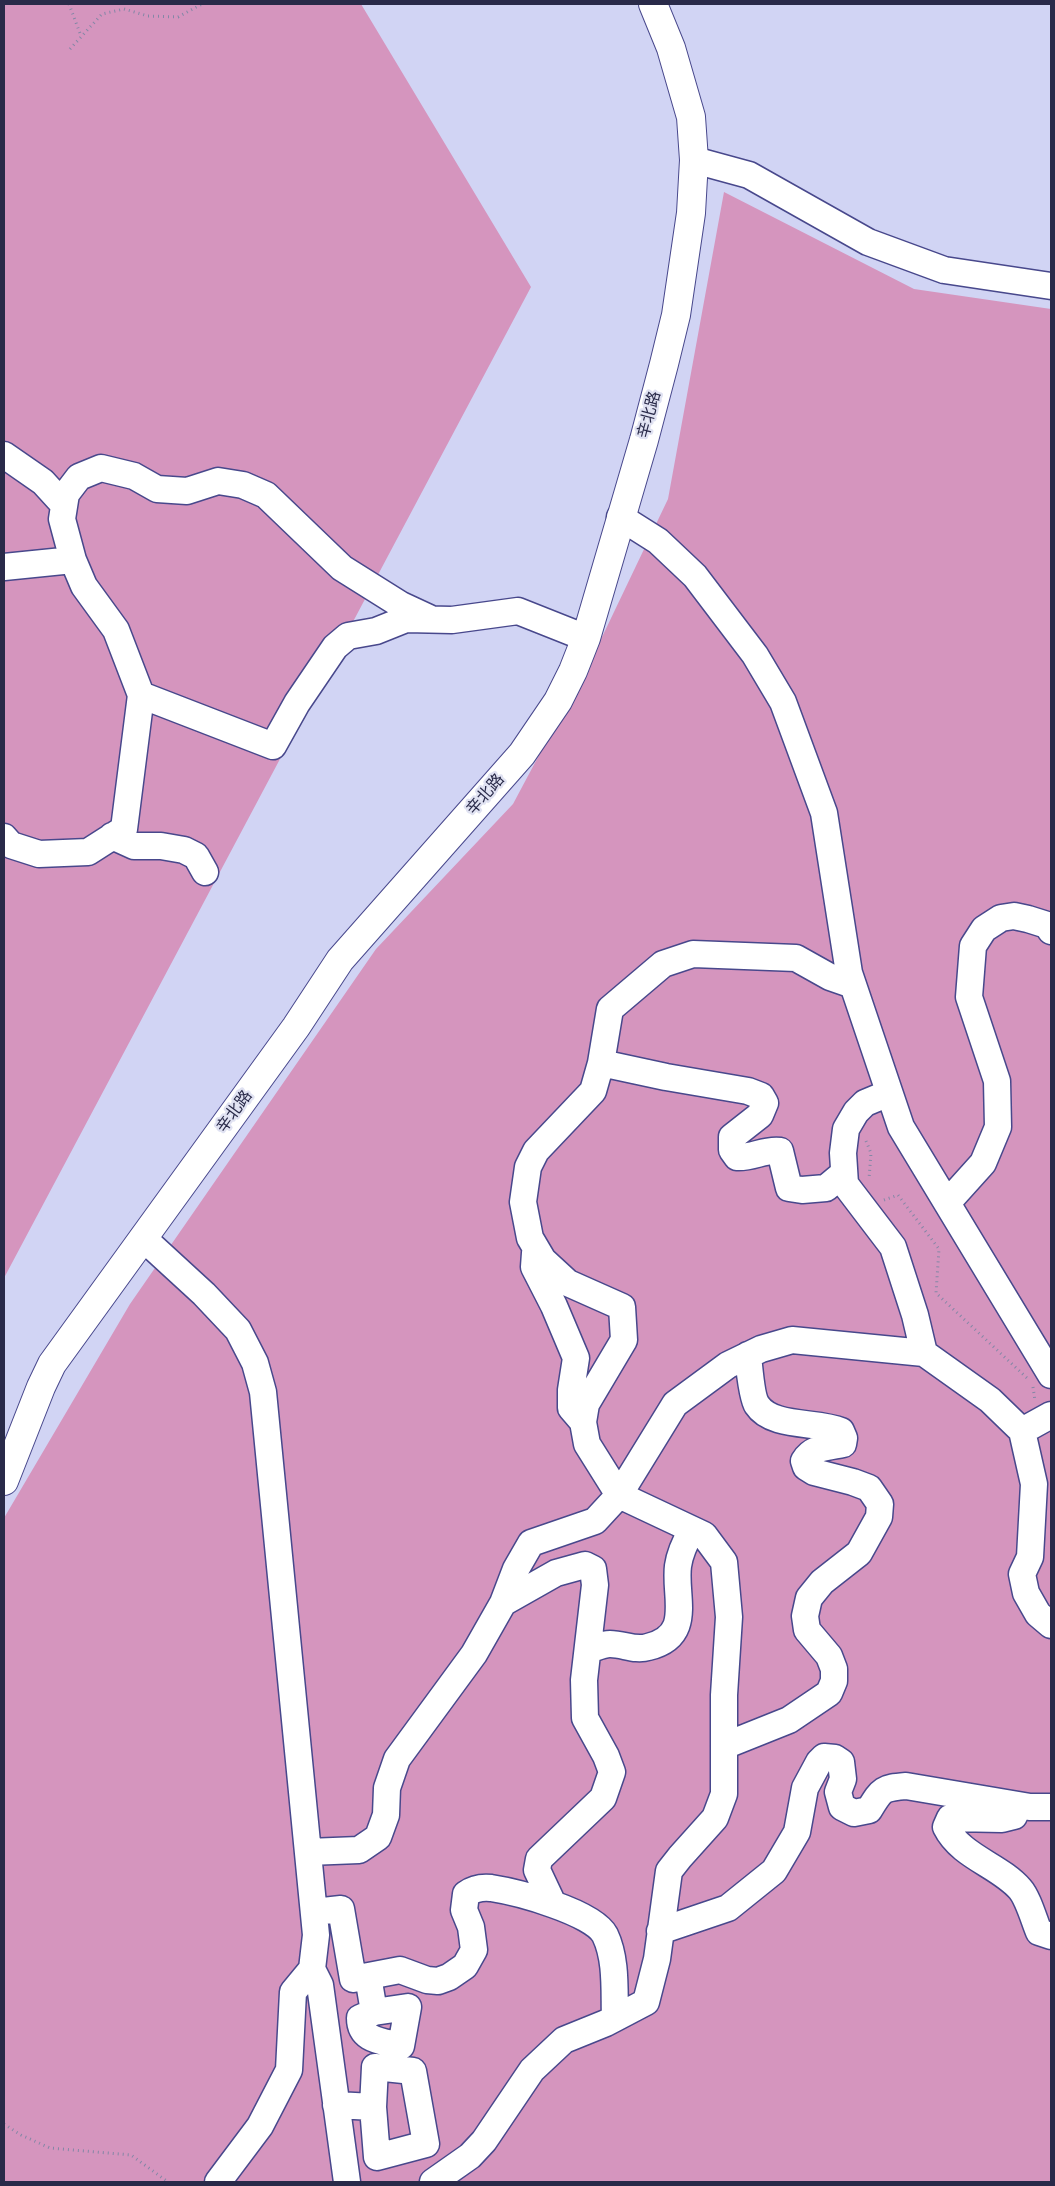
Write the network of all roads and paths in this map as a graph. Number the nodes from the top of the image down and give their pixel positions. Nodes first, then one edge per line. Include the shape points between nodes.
1 (69, 4) edge
2 (202, 4) edge
3 (653, 4) edge
4 (81, 37) junction
5 (70, 49) dead end
6 (694, 160) junction
7 (1051, 286) edge
8 (4, 455) edge
9 (64, 505) junction
10 (620, 517) junction
11 (73, 560) junction
12 (4, 567) edge
13 (432, 619) junction
14 (586, 638) junction
15 (141, 695) junction
16 (112, 836) junction
17 (4, 837) edge
18 (205, 872) dead end
19 (1051, 931) edge
20 (853, 985) junction
21 (601, 1063) junction
22 (889, 1093) junction
23 (856, 1112) junction
24 (844, 1173) junction
25 (869, 1187) dead end
26 (878, 1196) dead end
27 (947, 1203) junction
28 (143, 1238) junction
29 (535, 1247) junction
30 (924, 1353) junction
31 (748, 1355) junction
32 (1051, 1375) edge
33 (583, 1422) junction
34 (1037, 1423) edge
35 (4, 1481) edge
36 (619, 1495) junction
37 (692, 1530) junction
38 (503, 1603) junction
39 (1051, 1625) edge
40 (588, 1650) junction
41 (724, 1746) junction
42 (1041, 1807) edge
43 (308, 1852) junction
44 (553, 1904) junction
45 (314, 1912) junction
46 (660, 1931) junction
47 (1051, 1936) edge
48 (312, 1968) junction
49 (368, 1976) junction
50 (374, 2012) junction
51 (615, 2018) junction
52 (394, 2057) junction
53 (336, 2105) junction
54 (373, 2107) junction
55 (4, 2124) edge
56 (168, 2182) edge
57 (218, 2182) edge
58 (347, 2182) edge
59 (433, 2182) edge

1 - 4 path
2 - 4 path via 178,17 148,16 124,9 102,14
3 - 6 main road, 辛北路 via 682,82 691,117
4 - 5 path
6 - 7 street via 749,175 868,242 944,270
6 - 10 main road, 辛北路 via 691,213 676,315 644,440
8 - 9 street via 43,482
9 - 11 street via 62,519
9 - 13 street via 66,494 79,477 101,468 134,476 157,489 187,491 218,482 243,486 266,495 342,568 401,606
10 - 14 main road, 辛北路
10 - 20 street via 658,541 695,576 755,655 784,702 824,813
11 - 12 street
11 - 15 street via 84,586 116,630
13 - 14 street via 452,620 518,612
13 - 15 street via 406,619 376,631 348,636 324,663 273,746
14 - 28 main road, 辛北路 via 558,701 532,741 340,960 296,1027
15 - 16 street via 124,828
16 - 17 street via 88,852 39,854 11,845
16 - 18 street via 134,846 184,850 196,856
19 - 27 street via 1047,925 1028,919 1001,918 984,929 973,946 969,997 997,1081 998,1128 983,1163
20 - 21 street via 830,977 796,958 692,954 662,964 610,1009
20 - 22 street
21 - 24 street via 761,1096 765,1103 760,1115 732,1138 732,1150 737,1157 768,1150 780,1151 789,1188 826,1188
21 - 29 street via 593,1091 536,1151 528,1167 524,1202 530,1238
22 - 23 street via 865,1103
22 - 27 street via 901,1127
23 - 24 street via 846,1129
23 - 25 path via 871,1153
24 - 30 street via 845,1184 893,1247
26 - 34 path via 883,1200 898,1195 940,1250 936,1293 1033,1384
27 - 32 street
28 - 35 main road, 辛北路 via 52,1364
28 - 43 street via 238,1330 255,1363 263,1392
29 - 33 street via 534,1267 576,1358 571,1408
29 - 33 street via 542,1260 568,1283 622,1307 624,1340 586,1404
30 - 31 street via 792,1340
30 - 34 street via 990,1400
31 - 36 street via 728,1365 674,1404
31 - 41 street via 756,1404 763,1412 779,1420 829,1426 841,1432 843,1444 808,1454 804,1461 806,1467 869,1488 880,1504 879,1517 859,1553 822,1582 809,1598 805,1616 807,1630 829,1656 834,1668 834,1681 829,1693 789,1720
33 - 36 street via 587,1444
34 - 39 street via 1030,1557 1022,1574 1026,1593 1038,1614
36 - 37 street
36 - 38 street via 595,1521 531,1543 516,1569
37 - 40 street via 680,1553 681,1615 675,1628 665,1639 650,1647 636,1649 608,1644
37 - 41 street via 704,1535 724,1562 729,1617
38 - 40 street via 556,1573 584,1564 593,1570 595,1585
38 - 43 street via 474,1654 397,1759 387,1788 386,1815 378,1837 359,1850
40 - 44 street via 584,1680 585,1718 612,1772 603,1798 539,1859 537,1870
41 - 46 street via 724,1794 716,1818 669,1872
42 - 46 street via 906,1786 880,1791 869,1810 854,1813 842,1807 838,1792 843,1779 841,1762 824,1757 805,1788 797,1832 774,1871 728,1908
42 - 47 street via 1002,1819 950,1818 946,1827 960,1845 1021,1890 1039,1932
43 - 45 street
44 - 49 street via 490,1888 473,1889 466,1894 464,1901 474,1937 474,1950 465,1966 449,1978 438,1981 400,1970
44 - 51 street via 593,1922 605,1935 613,1966
45 - 48 street via 316,1935
45 - 49 street via 341,1909 353,1979
46 - 51 street via 646,2002
48 - 53 street via 320,1985
48 - 57 street via 293,1992 289,2070 260,2126
49 - 50 street
50 - 52 street via 360,2018 360,2028
50 - 52 street via 408,2007 401,2046
51 - 59 street via 564,2040 532,2070 484,2141 470,2156
52 - 54 street via 375,2067
52 - 54 street via 413,2071 426,2144 377,2157
53 - 54 street
53 - 58 street
55 - 56 path via 50,2148 131,2155

